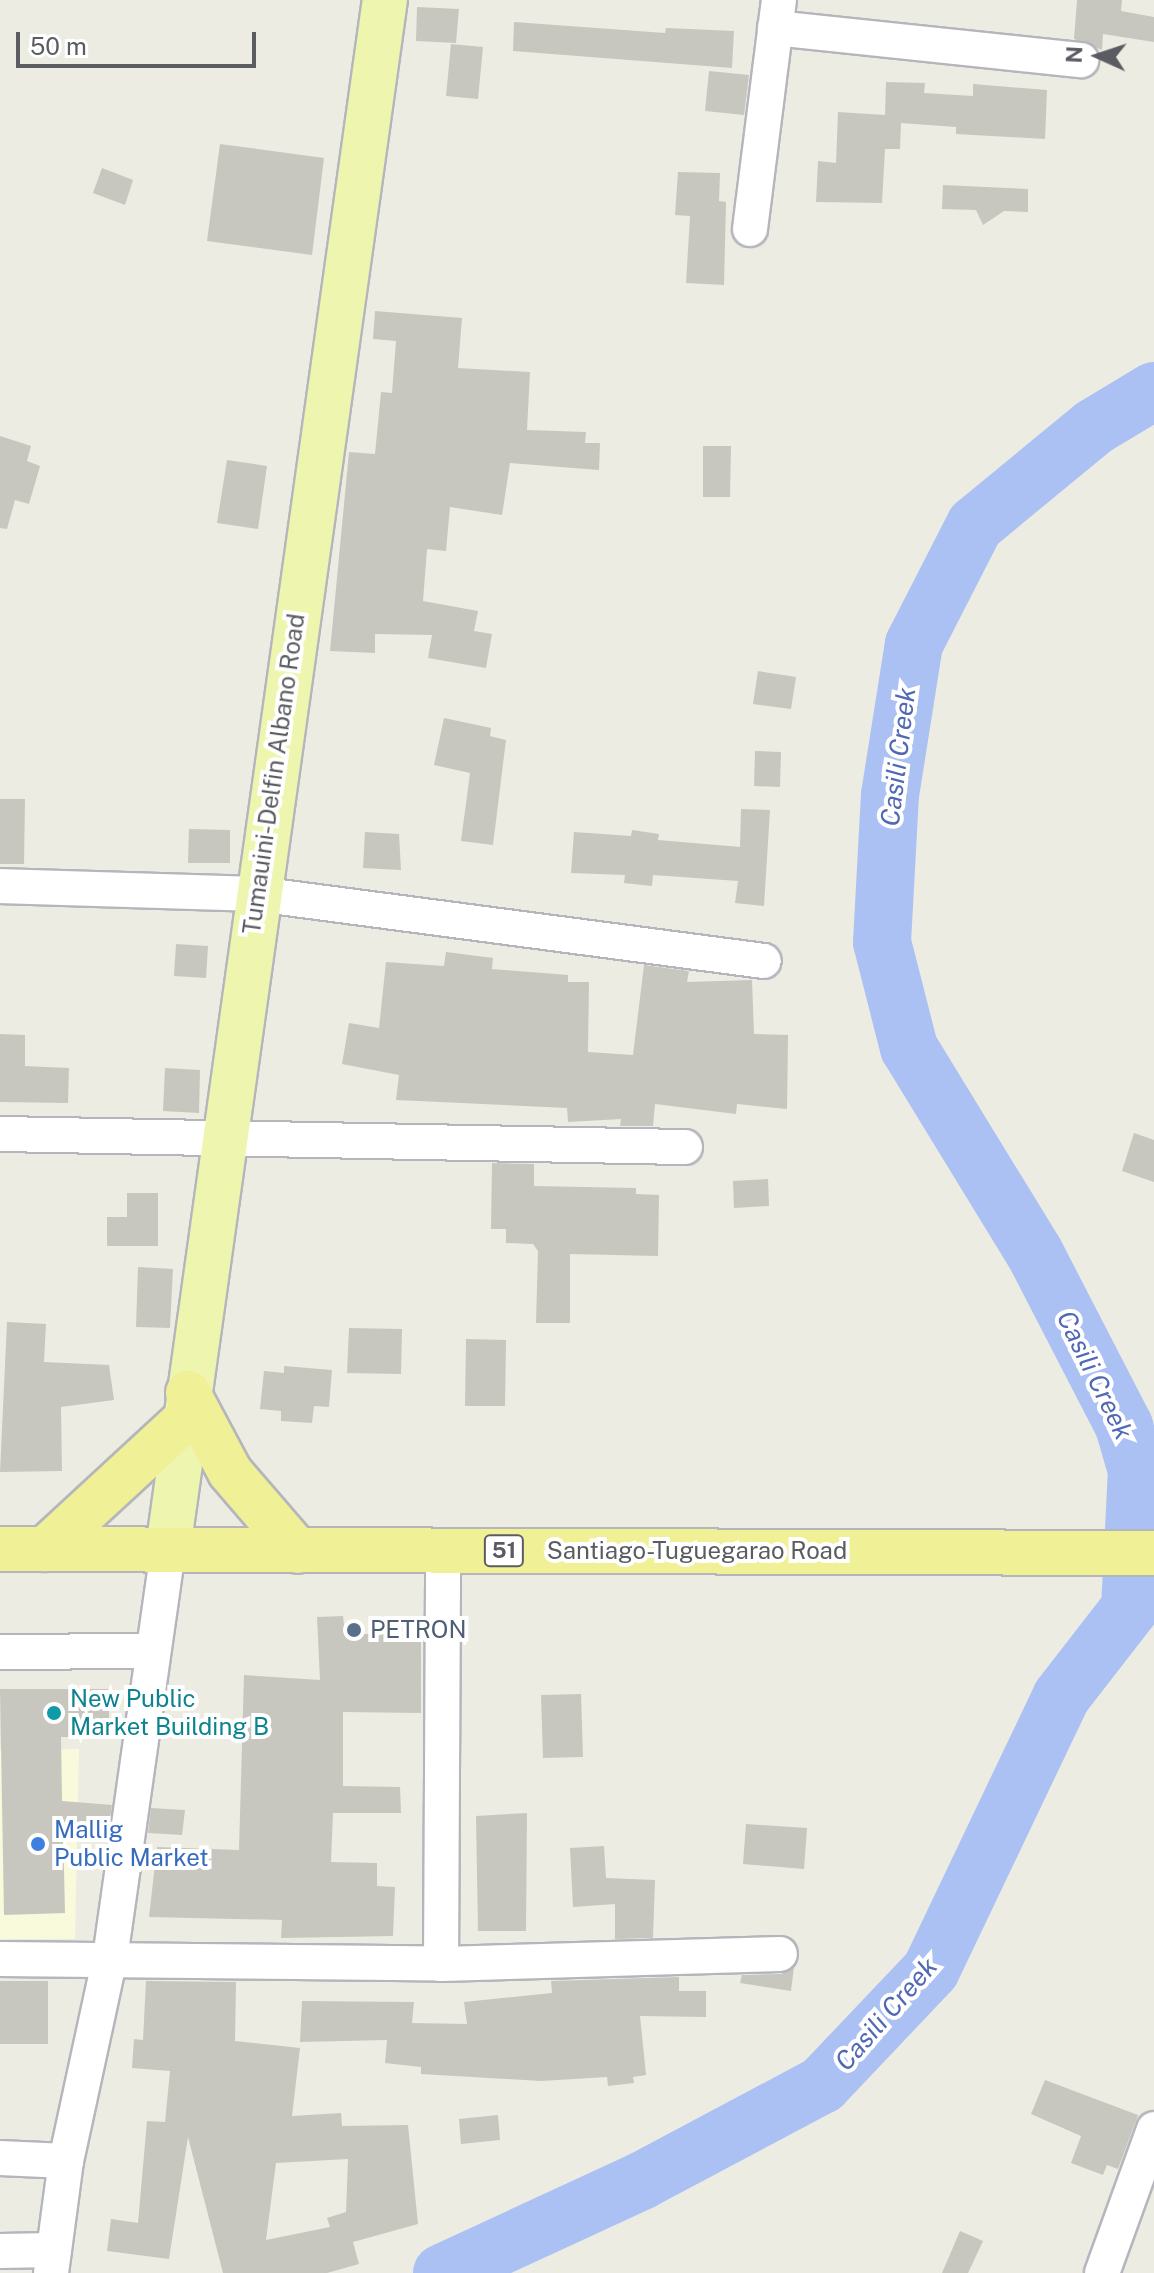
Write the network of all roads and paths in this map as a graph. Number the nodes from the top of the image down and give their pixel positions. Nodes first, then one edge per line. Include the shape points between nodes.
1 (385, 0) edge
2 (777, 14) edge
3 (1081, 60) dead end
4 (750, 229) dead end
5 (0, 886) edge
6 (257, 894) junction
7 (764, 961) dead end
8 (0, 1134) edge
9 (223, 1135) junction
10 (685, 1147) dead end
11 (187, 1406) junction
12 (0, 1549) edge
13 (45, 1549) junction
14 (168, 1549) junction
15 (298, 1551) junction
16 (443, 1551) junction
17 (1154, 1553) edge
18 (153, 1651) junction
19 (0, 1652) edge
20 (780, 1954) dead end
21 (110, 1958) junction
22 (0, 1959) edge
23 (441, 1964) junction
24 (1154, 2129) edge
25 (0, 2158) edge
26 (66, 2161) junction
27 (0, 2251) edge
28 (53, 2262) edge
29 (1102, 2273) edge

1 - 6 main road, Tumauini-Delfin Albano Road
2 - 3 street
2 - 4 street
5 - 6 street
6 - 7 street
6 - 9 main road, Tumauini-Delfin Albano Road
8 - 9 street
9 - 10 street
9 - 11 main road, Tumauini-Delfin Albano Road
11 - 13 highway
11 - 14 main road, Tumauini-Delfin Albano Road
11 - 15 highway via 230,1472
12 - 13 highway, Santiago-Tuguegarao Road / 51
13 - 14 highway, Santiago-Tuguegarao Road / 51
14 - 15 highway, Santiago-Tuguegarao Road / 51
14 - 18 street
15 - 16 highway, Santiago-Tuguegarao Road / 51
16 - 17 highway, Santiago-Tuguegarao Road / 51
16 - 23 street
18 - 19 street
18 - 21 street
20 - 23 street
21 - 22 street
21 - 23 street
21 - 26 street
24 - 29 street
25 - 26 street
26 - 28 street
27 - 28 street

